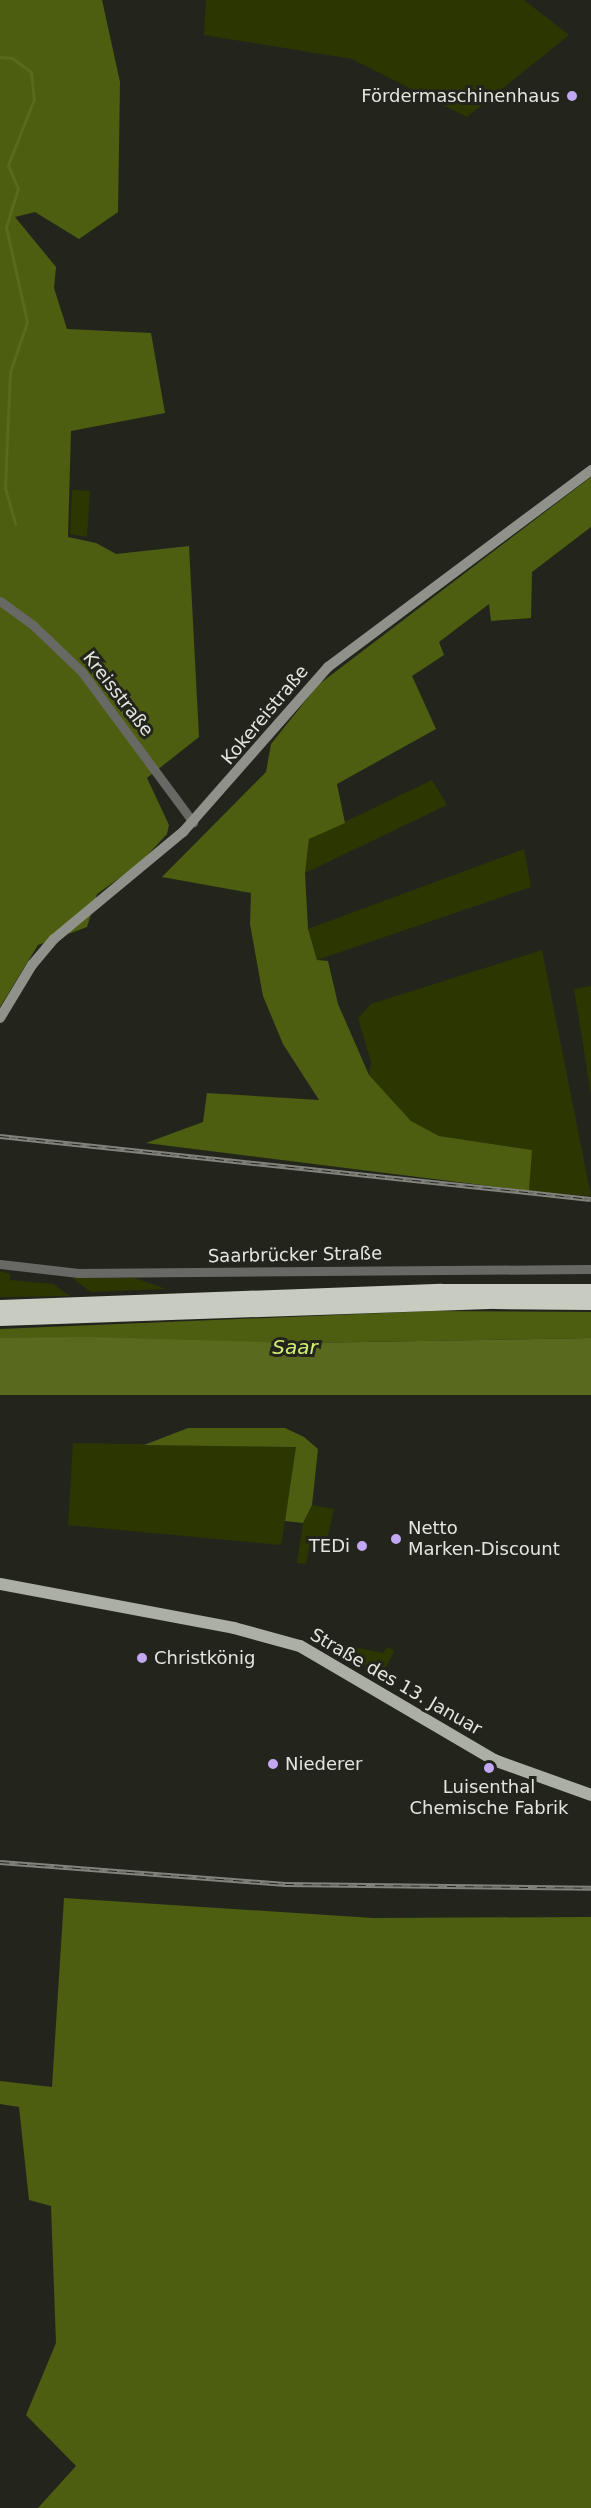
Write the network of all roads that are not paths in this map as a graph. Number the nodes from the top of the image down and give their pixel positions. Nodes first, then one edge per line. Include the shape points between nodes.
1 (591, 470) edge
2 (0, 601) edge
3 (193, 822) junction
4 (0, 1018) edge
5 (0, 1264) edge
6 (591, 1269) edge
7 (591, 1291) edge
8 (591, 1303) edge
9 (0, 1307) edge
10 (0, 1319) edge
11 (0, 1584) edge
12 (591, 1795) edge

1 - 3 main road, Kokereistraße via 328,667
2 - 3 street, Kreisstraße via 33,625 82,672
3 - 4 main road, Kokereistraße via 54,939 32,965
5 - 6 street, Saarbrücker Straße via 78,1273
7 - 9 highway via 442,1291
8 - 10 highway
11 - 12 main road, Straße des 13. Januar via 234,1629 300,1646 475,1750

